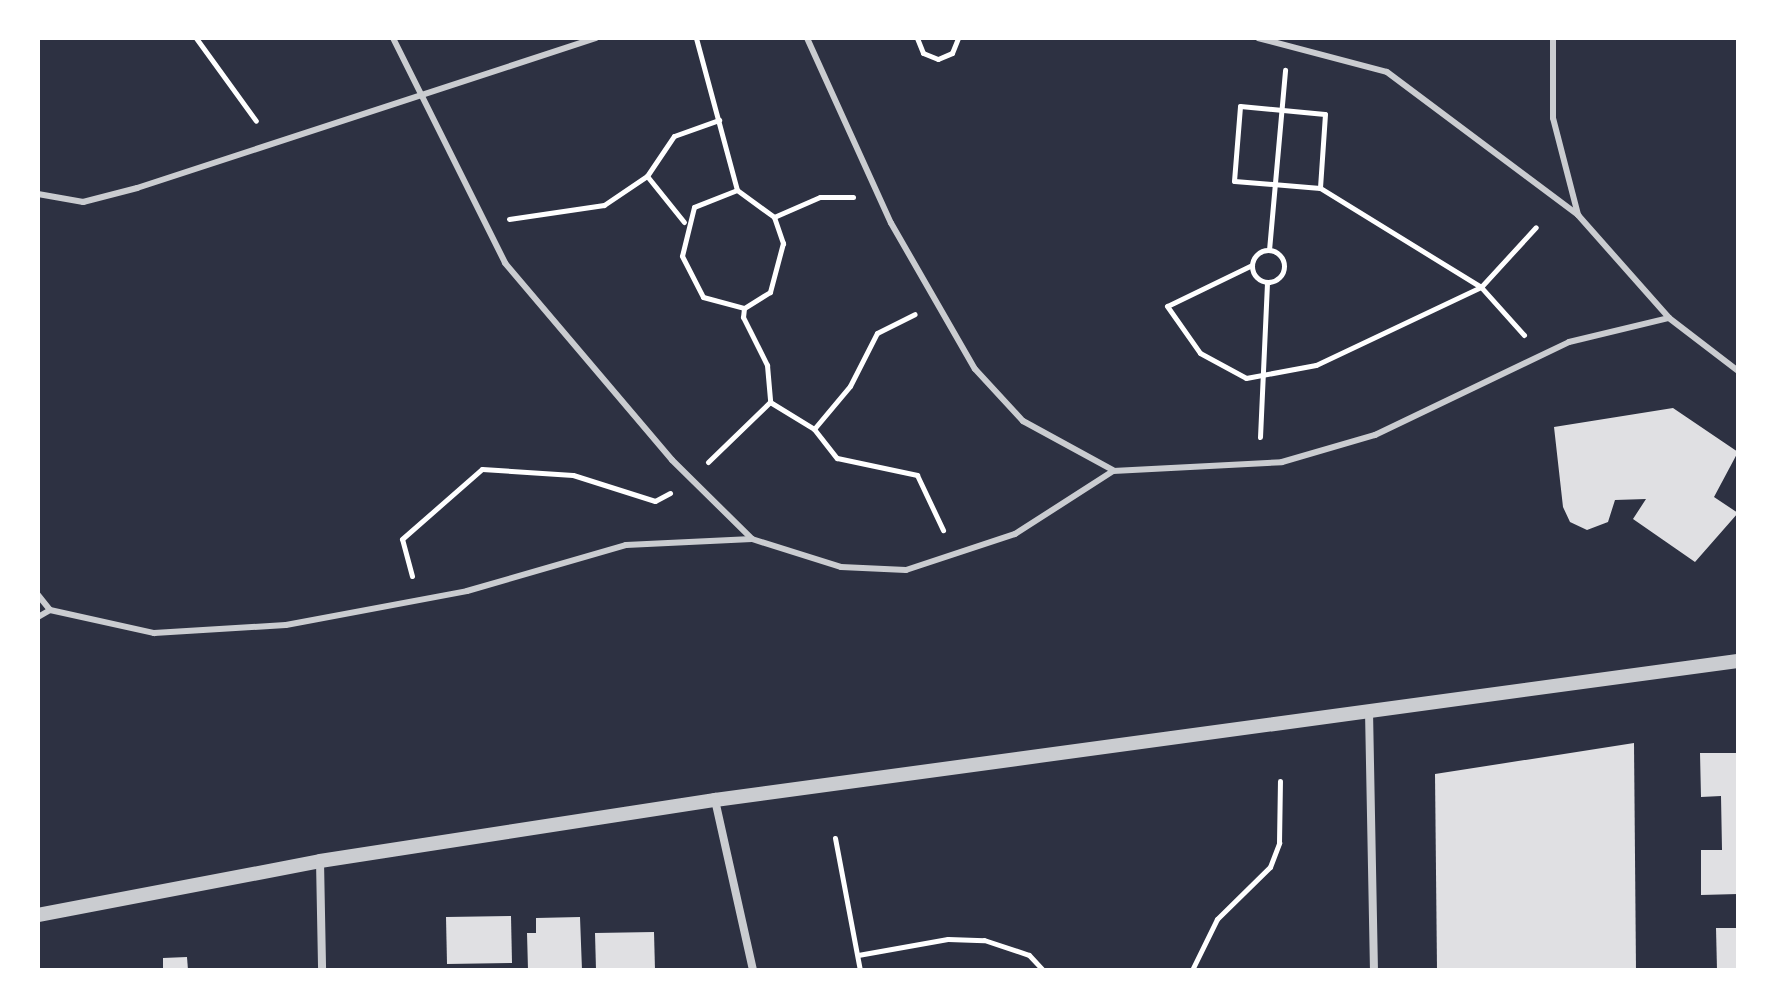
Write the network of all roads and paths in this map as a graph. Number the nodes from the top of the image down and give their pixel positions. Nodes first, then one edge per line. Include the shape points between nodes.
1 (196, 38) edge
2 (393, 38) edge
3 (596, 38) edge
4 (696, 38) edge
5 (807, 38) edge
6 (958, 38) edge
7 (1258, 38) edge
8 (1553, 38) edge
9 (916, 39) edge
10 (1286, 45) junction
11 (427, 96) junction
12 (1282, 109) junction
13 (719, 120) junction
14 (274, 143) junction
15 (647, 176) junction
16 (1275, 184) junction
17 (1320, 188) junction
18 (737, 190) junction
19 (38, 194) edge
20 (879, 197) junction
21 (1578, 215) junction
22 (774, 217) junction
23 (684, 222) junction
24 (1536, 227) dead end
25 (489, 231) junction
26 (1269, 250) junction
27 (1252, 265) junction
28 (1267, 282) junction
29 (1481, 287) junction
30 (744, 308) junction
31 (940, 308) junction
32 (1669, 318) junction
33 (1542, 355) junction
34 (1738, 371) edge
35 (1263, 378) junction
36 (770, 402) junction
37 (814, 429) junction
38 (1259, 464) junction
39 (1113, 471) junction
40 (693, 481) junction
41 (752, 539) junction
42 (957, 556) junction
43 (38, 595) edge
44 (424, 599) junction
45 (50, 610) junction
46 (38, 617) edge
47 (1738, 661) edge
48 (1369, 706) junction
49 (1280, 781) dead end
50 (715, 800) junction
51 (835, 838) dead end
52 (320, 861) junction
53 (38, 915) edge
54 (858, 955) junction
55 (322, 970) edge
56 (753, 970) edge
57 (860, 970) edge
58 (1043, 970) edge
59 (1192, 970) edge
60 (1374, 970) edge

1 - 14 path
2 - 11 lane
3 - 11 lane
4 - 13 path
5 - 20 lane
6 - 9 path via 952,53 938,59
7 - 10 lane
8 - 21 lane via 1553,118
10 - 12 path
10 - 21 lane via 1387,72
11 - 14 lane
11 - 25 lane
12 - 16 path
12 - 16 path via 1240,106 1234,181
12 - 17 path via 1325,114
13 - 15 path via 674,136
13 - 18 path
14 - 19 lane via 83,202
15 - 23 path
15 - 25 path via 628,194 582,214 527,214
16 - 17 path
16 - 26 path
17 - 29 path
18 - 22 path
18 - 23 path via 708,195
20 - 22 path via 820,197
20 - 31 lane
21 - 32 lane
22 - 30 path via 781,268 770,292
23 - 30 path via 682,256 690,278 718,306
24 - 29 path
25 - 40 lane via 505,263
26 - 27 path
26 - 28 path via 1285,266
27 - 28 path
27 - 35 path via 1167,306 1200,353 1246,378
28 - 35 path
29 - 33 path
29 - 35 path via 1316,365
30 - 36 path via 767,365
31 - 37 path via 895,319 877,333 850,386
31 - 39 lane via 975,369 1023,421
32 - 33 lane
32 - 34 lane
33 - 38 lane via 1375,435
35 - 38 path
36 - 37 path
36 - 40 path via 727,439
37 - 42 path via 837,458 917,475
38 - 39 lane
39 - 42 lane via 1015,534
40 - 41 lane
40 - 44 path via 655,501 573,475 482,469 402,539
41 - 42 lane via 841,567 906,570
41 - 44 lane via 626,545
43 - 45 lane
44 - 45 lane via 286,625 154,633
45 - 46 lane
47 - 48 street
48 - 50 street
48 - 60 street
49 - 59 path via 1280,832 1270,867 1217,919
50 - 52 street
50 - 56 street
51 - 54 path
52 - 53 street
52 - 55 street
54 - 57 path
54 - 58 path via 948,939 984,940 1029,955

